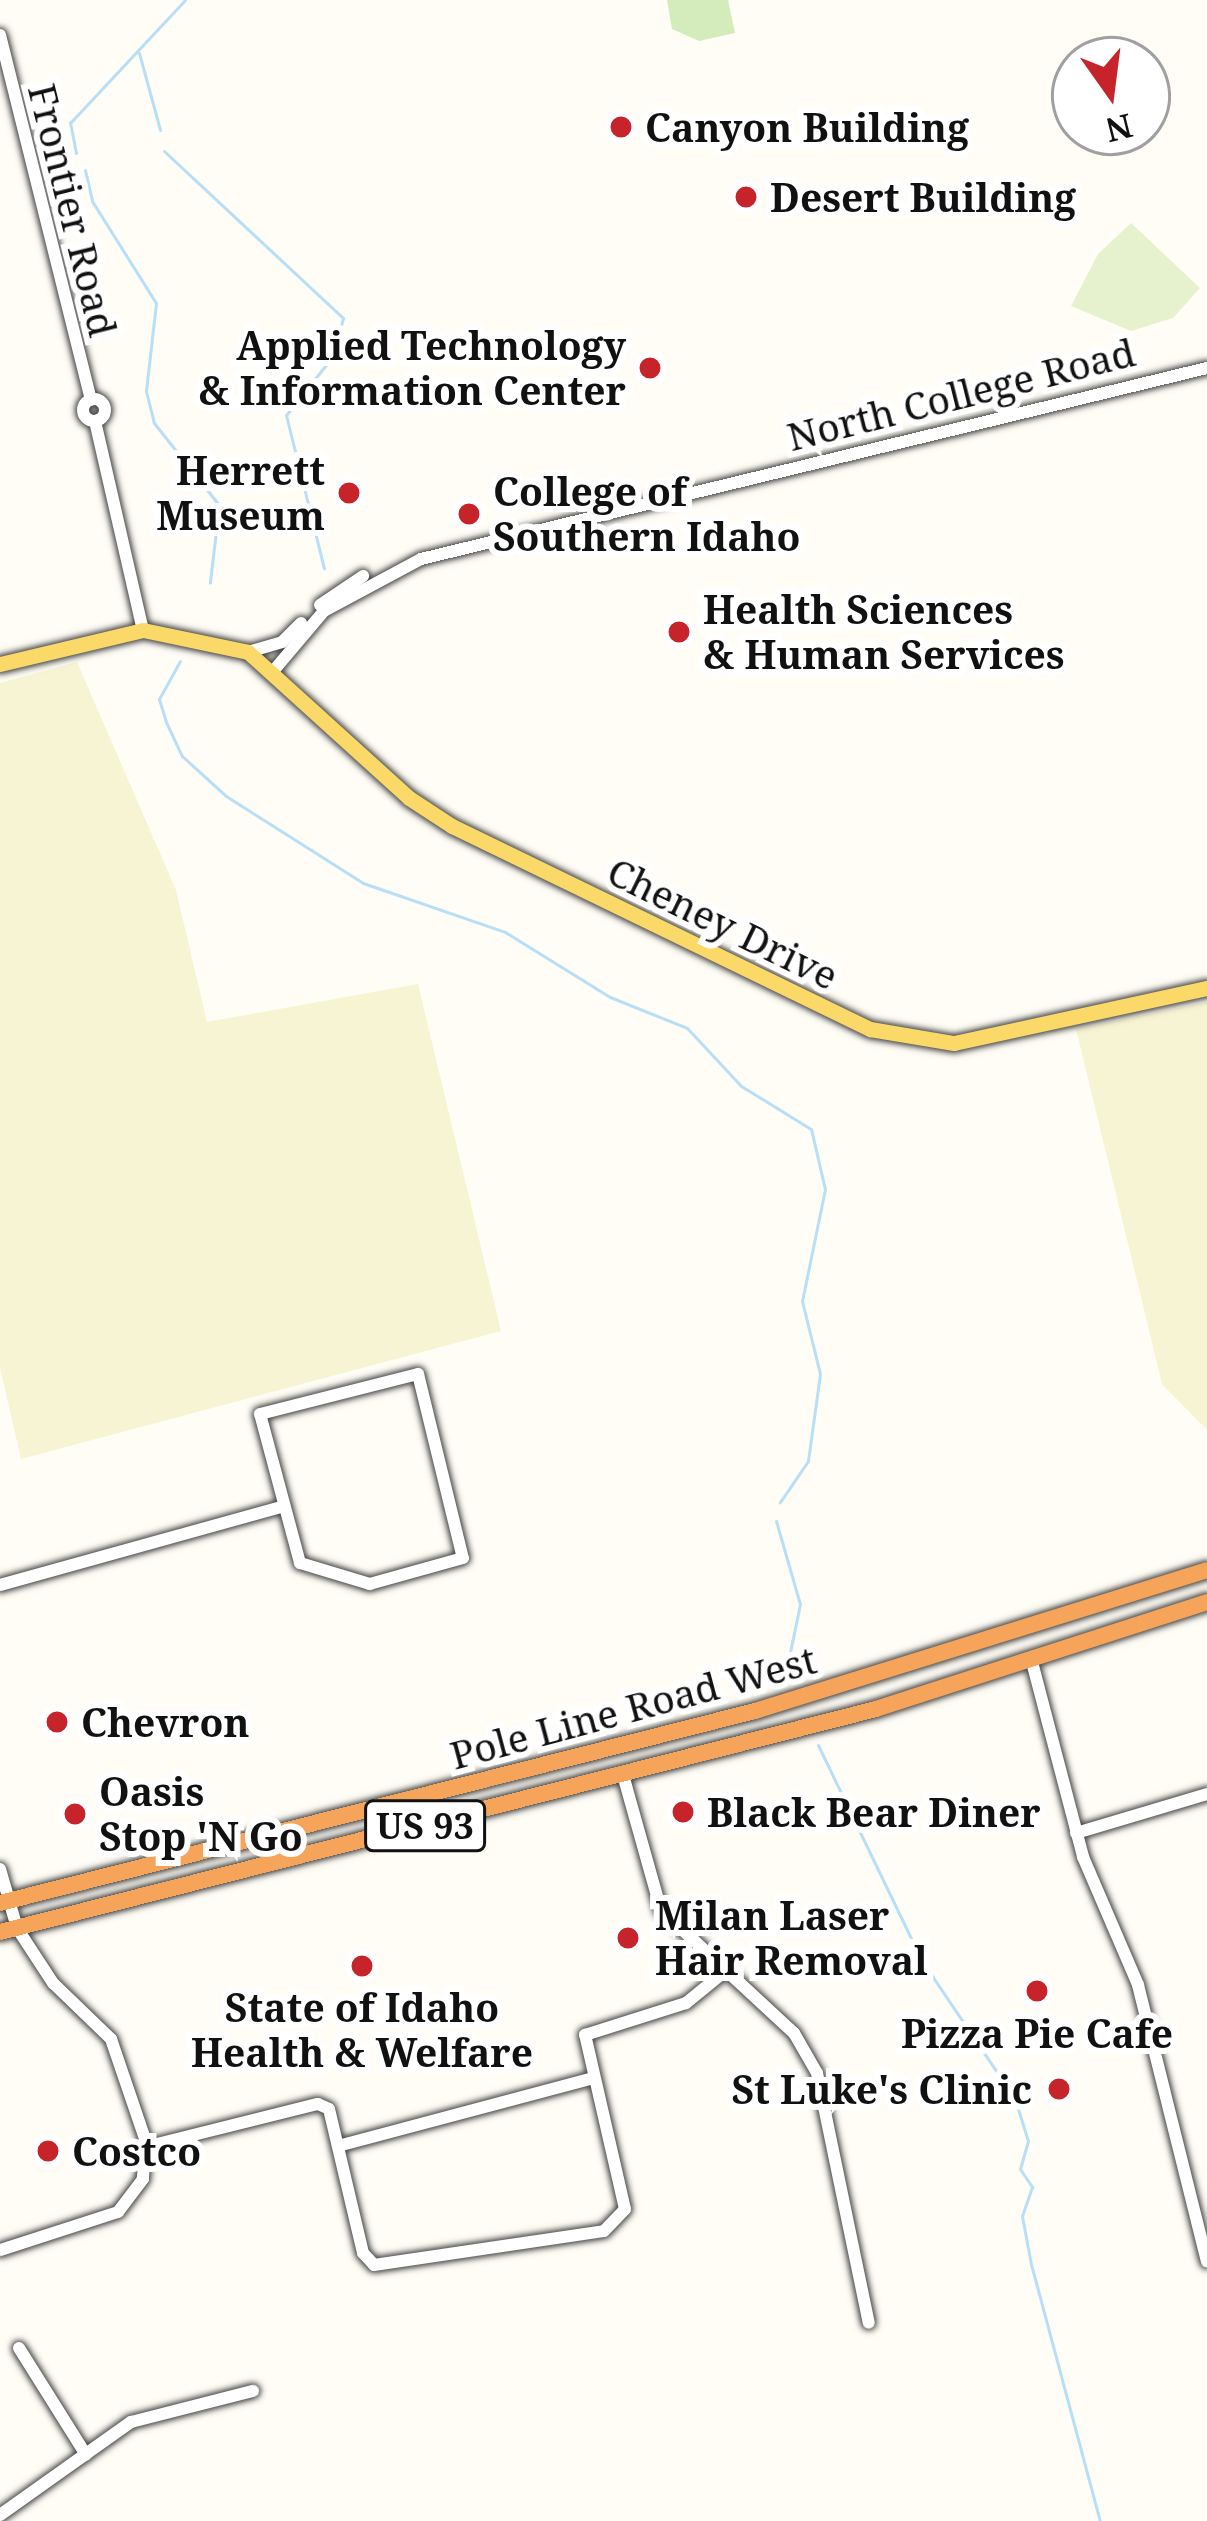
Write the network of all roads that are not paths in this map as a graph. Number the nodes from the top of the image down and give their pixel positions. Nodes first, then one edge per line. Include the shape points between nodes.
1 (0, 34) edge
2 (1207, 368) edge
3 (422, 559) junction
4 (143, 629) junction
5 (248, 652) junction
6 (0, 664) edge
7 (275, 669) junction
8 (1207, 988) edge
9 (284, 1506) junction
10 (1207, 1570) edge
11 (0, 1585) edge
12 (1207, 1602) edge
13 (1032, 1662) junction
14 (623, 1775) junction
15 (1207, 1794) edge
16 (1076, 1834) junction
17 (0, 1869) edge
18 (4, 1902) edge
19 (9, 1930) edge
20 (724, 1972) junction
21 (594, 2078) junction
22 (338, 2146) junction
23 (145, 2147) junction
24 (0, 2250) edge
25 (1207, 2262) edge
26 (869, 2323) dead end
27 (19, 2348) dead end
28 (253, 2391) dead end
29 (86, 2455) junction
30 (0, 2515) edge

1 - 4 street, Frontier Road via 91,400 105,408 95,421
2 - 3 street, North College Road
3 - 5 street via 352,582 282,642
3 - 7 street, North College Road via 324,611
4 - 5 main road
4 - 6 main road
5 - 7 main road
7 - 8 main road, Cheney Drive via 409,798 452,826 870,1029 954,1043
9 - 9 street via 260,1414 418,1374 464,1558 370,1584 300,1563
9 - 11 street
10 - 18 highway, Pole Line Road West / US 93 via 755,1711
12 - 13 highway, Pole Line Road West / US 93
13 - 14 highway, Pole Line Road West / US 93
13 - 16 street
14 - 19 highway, Pole Line Road West / US 93
14 - 20 street via 661,1910
15 - 16 street
16 - 25 street via 1138,1985
17 - 18 street
18 - 19 street
19 - 23 street via 111,2039
20 - 21 street via 686,2003 585,2035
20 - 26 street via 794,2033 817,2073
21 - 22 street
21 - 22 street via 625,2209 604,2231 374,2265 363,2253
22 - 23 street via 329,2109 317,2104
23 - 24 street via 143,2179 118,2212
27 - 29 street
28 - 29 street via 131,2422
29 - 30 street

